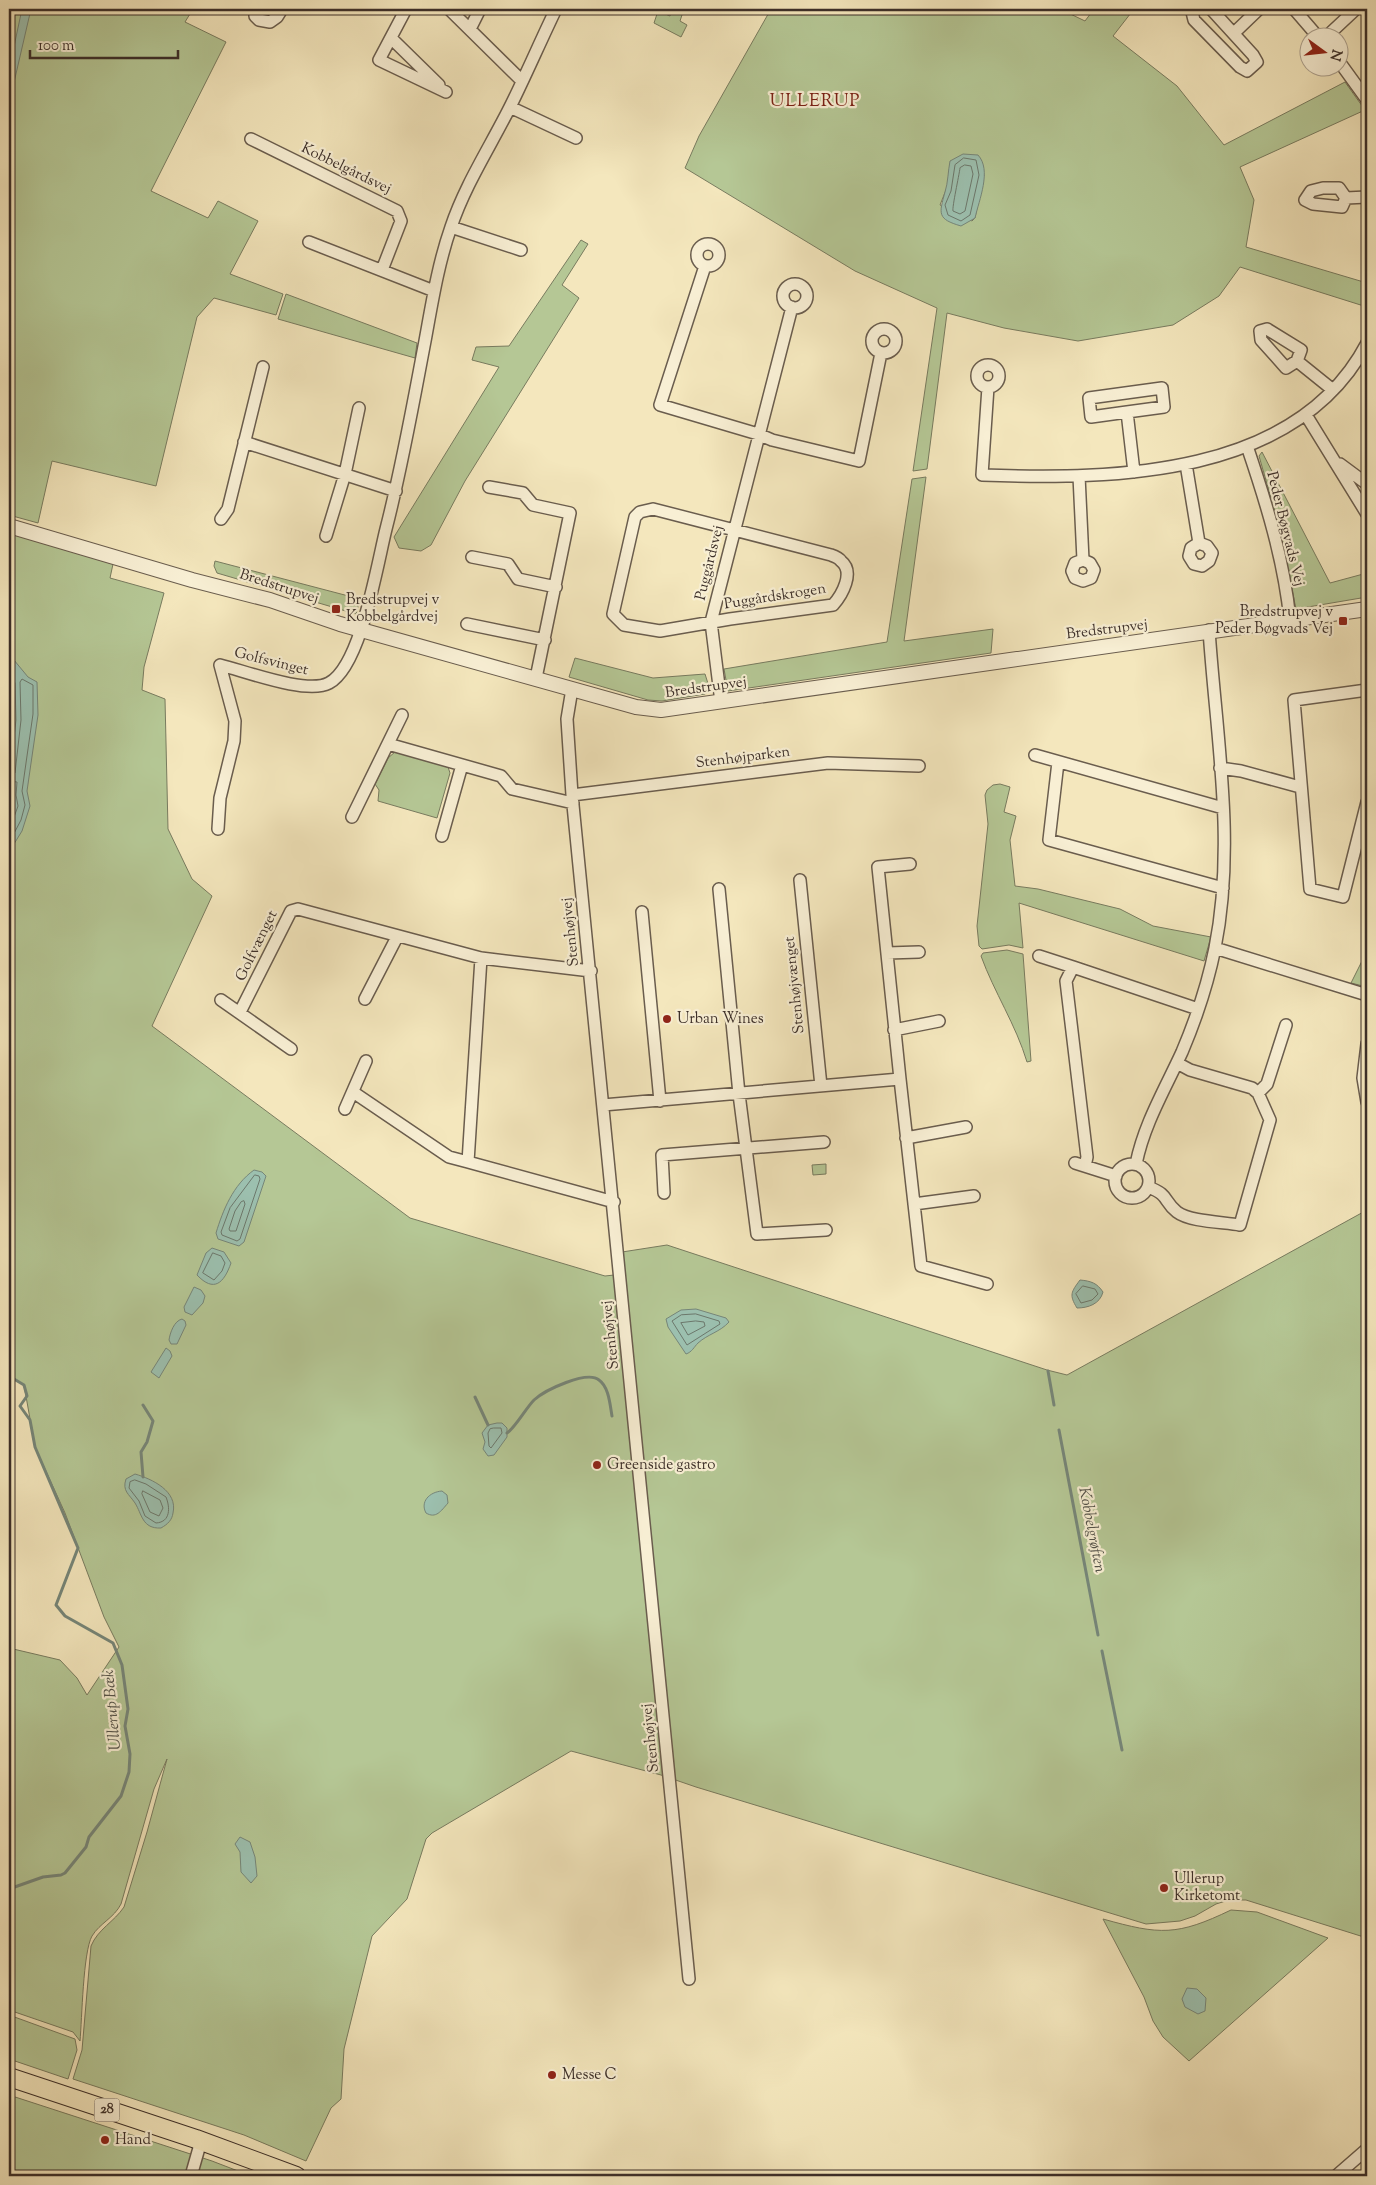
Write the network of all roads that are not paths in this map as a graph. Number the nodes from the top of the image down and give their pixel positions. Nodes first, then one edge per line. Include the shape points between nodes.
1 (255, 9) edge
2 (282, 9) edge
3 (406, 9) edge
4 (449, 9) edge
5 (480, 9) edge
6 (556, 9) edge
7 (1196, 9) edge
8 (1211, 9) edge
9 (1259, 9) edge
10 (1294, 9) edge
11 (1356, 9) edge
12 (1310, 28) edge
13 (1336, 28) edge
14 (470, 29) junction
15 (1234, 33) junction
16 (391, 38) junction
17 (1348, 72) edge
18 (522, 81) junction
19 (1366, 93) edge
20 (510, 107) junction
21 (576, 138) dead end
22 (251, 139) dead end
23 (1367, 197) edge
24 (1346, 198) dead end
25 (451, 227) junction
26 (309, 242) dead end
27 (521, 250) dead end
28 (705, 266) dead end
29 (382, 270) junction
30 (434, 291) junction
31 (792, 307) dead end
32 (1365, 350) edge
33 (881, 353) dead end
34 (1297, 361) dead end
35 (263, 367) dead end
36 (988, 387) dead end
37 (1334, 390) junction
38 (358, 408) dead end
39 (1127, 412) junction
40 (1306, 415) junction
41 (758, 434) junction
42 (244, 442) junction
43 (1246, 446) junction
44 (1334, 460) junction
45 (1186, 464) junction
46 (1134, 472) junction
47 (345, 474) junction
48 (1079, 476) junction
49 (1367, 484) edge
50 (489, 487) dead end
51 (396, 491) junction
52 (1367, 514) edge
53 (221, 519) dead end
54 (9, 526) edge
55 (734, 530) junction
56 (326, 536) dead end
57 (1199, 543) dead end
58 (472, 557) dead end
59 (1082, 560) dead end
60 (556, 587) junction
61 (1367, 609) edge
62 (1290, 620) junction
63 (711, 622) junction
64 (467, 624) dead end
65 (360, 629) junction
66 (1209, 630) junction
67 (545, 640) junction
68 (536, 678) junction
69 (572, 689) junction
70 (1367, 690) edge
71 (721, 702) junction
72 (402, 715) dead end
73 (388, 744) junction
74 (1035, 755) dead end
75 (1058, 762) junction
76 (462, 765) junction
77 (919, 766) dead end
78 (1220, 768) junction
79 (1300, 787) junction
80 (572, 799) junction
81 (1367, 802) edge
82 (1223, 808) junction
83 (352, 817) dead end
84 (218, 829) dead end
85 (442, 836) dead end
86 (910, 864) dead end
87 (800, 880) dead end
88 (1223, 888) junction
89 (720, 889) dead end
90 (642, 912) dead end
91 (397, 937) junction
92 (1215, 948) junction
93 (919, 952) dead end
94 (887, 953) junction
95 (1039, 956) dead end
96 (481, 958) junction
97 (1072, 967) junction
98 (591, 971) junction
99 (1367, 995) edge
100 (365, 999) dead end
101 (222, 1000) dead end
102 (1198, 1009) junction
103 (240, 1012) junction
104 (939, 1021) dead end
105 (1286, 1025) dead end
106 (894, 1030) junction
107 (1367, 1044) edge
108 (291, 1049) dead end
109 (366, 1061) dead end
110 (1177, 1063) junction
111 (900, 1079) junction
112 (820, 1086) junction
113 (353, 1092) junction
114 (1258, 1092) junction
115 (739, 1094) junction
116 (660, 1101) junction
117 (1367, 1102) edge
118 (603, 1105) junction
119 (345, 1109) dead end
120 (966, 1127) dead end
121 (906, 1138) junction
122 (824, 1142) dead end
123 (746, 1149) junction
124 (468, 1162) junction
125 (1136, 1164) junction
126 (1116, 1176) junction
127 (1148, 1186) junction
128 (664, 1193) dead end
129 (974, 1196) dead end
130 (614, 1202) junction
131 (914, 1204) junction
132 (826, 1230) dead end
133 (987, 1284) dead end
134 (689, 1979) dead end
135 (9, 2077) edge
136 (201, 2141) junction
137 (1367, 2149) edge
138 (192, 2176) edge
139 (296, 2176) edge
140 (1336, 2176) edge

1 - 2 street via 259,20 270,22
3 - 16 street
4 - 14 street
5 - 14 street
6 - 18 street
7 - 15 street via 1192,12 1194,20 1247,71 1257,62
8 - 15 street
9 - 15 street
10 - 12 street
11 - 13 street
14 - 18 street
16 - 16 street via 379,60 446,92 404,51
17 - 19 street
18 - 20 street
20 - 21 street
20 - 25 street
22 - 29 street, Kobbelgårdsvej via 397,210 400,221
23 - 24 street
25 - 27 street
25 - 30 street
26 - 29 street
28 - 41 street via 660,405
29 - 30 street
30 - 51 street
31 - 41 street, Puggårdsvej
32 - 37 street
33 - 41 street via 859,462
34 - 37 street
35 - 42 street
36 - 48 street via 982,475
37 - 40 street
38 - 47 street
39 - 39 street via 1091,417 1089,398 1162,388 1164,407
39 - 46 street
40 - 43 street via 1279,432
40 - 44 street
41 - 55 street, Puggårdsvej
42 - 47 street
42 - 53 street via 228,510
43 - 45 street
43 - 62 street, Peder Bøgvads Vej via 1274,532
44 - 49 street
44 - 52 street
45 - 46 street
45 - 57 street
46 - 48 street
47 - 51 street
47 - 56 street
48 - 59 street
50 - 60 street via 523,494 533,505 570,513
51 - 65 street
54 - 65 street, Bredstrupvej
55 - 63 street, Puggårdsvej
55 - 63 street, Puggårdskrogen via 831,555 842,561 847,571 846,581 841,596 833,605
55 - 63 street via 653,509 640,512 635,517 613,614 624,625 660,631
58 - 60 street via 508,564 518,579
60 - 67 street
61 - 62 street, Bredstrupvej
62 - 66 street, Bredstrupvej
63 - 71 street, Puggårdsvej
64 - 67 street
65 - 68 street, Bredstrupvej
65 - 84 street, Golfsvinget via 356,645 341,673 329,683 316,687 302,687 220,665 235,721 234,741 220,798
66 - 71 street, Bredstrupvej
66 - 78 street
67 - 68 street
68 - 69 street, Bredstrupvej
69 - 71 street, Bredstrupvej via 649,709 670,710
69 - 80 street, Stenhøjvej via 567,719
70 - 79 street via 1294,700
72 - 73 street
73 - 76 street
73 - 83 street
74 - 75 street
75 - 82 street
75 - 88 street via 1049,840
76 - 80 street via 501,776 512,789
76 - 85 street
77 - 80 street, Stenhøjparken via 828,763
78 - 79 street
78 - 82 street
79 - 81 street via 1310,889 1343,897
80 - 98 street, Stenhøjvej
82 - 88 street
86 - 94 street via 878,867
87 - 112 street, Stenhøjvænget
88 - 92 street
89 - 115 street
90 - 116 street
91 - 96 street, Golfvænget
91 - 100 street
91 - 103 street, Golfvænget via 298,909 291,911
92 - 99 street
92 - 102 street
93 - 94 street
94 - 106 street
95 - 97 street
96 - 98 street, Golfvænget
96 - 124 street
97 - 102 street
97 - 126 street via 1066,981 1087,1157 1080,1165
98 - 118 street, Stenhøjvej
101 - 103 street
102 - 110 street
103 - 108 street
104 - 106 street
105 - 114 street via 1267,1084
106 - 111 street
107 - 117 street via 1363,1078
109 - 113 street
110 - 114 street
110 - 125 street via 1146,1128
111 - 112 street
111 - 121 street
112 - 115 street
113 - 119 street
113 - 124 street via 449,1157
114 - 127 street via 1270,1120 1240,1224 1186,1217 1176,1211 1161,1191
115 - 116 street
115 - 123 street
116 - 118 street
118 - 130 street, Stenhøjvej
120 - 121 street
121 - 131 street
122 - 123 street
123 - 128 street via 662,1155
123 - 132 street via 757,1234
124 - 130 street
125 - 126 street via 1125,1165
125 - 127 street via 1148,1175
126 - 127 street via 1118,1190 1128,1197 1140,1196
129 - 131 street
130 - 134 street, Stenhøjvej
131 - 133 street via 921,1266
135 - 136 main road, 28
136 - 138 street
136 - 139 main road, 28
137 - 140 street

